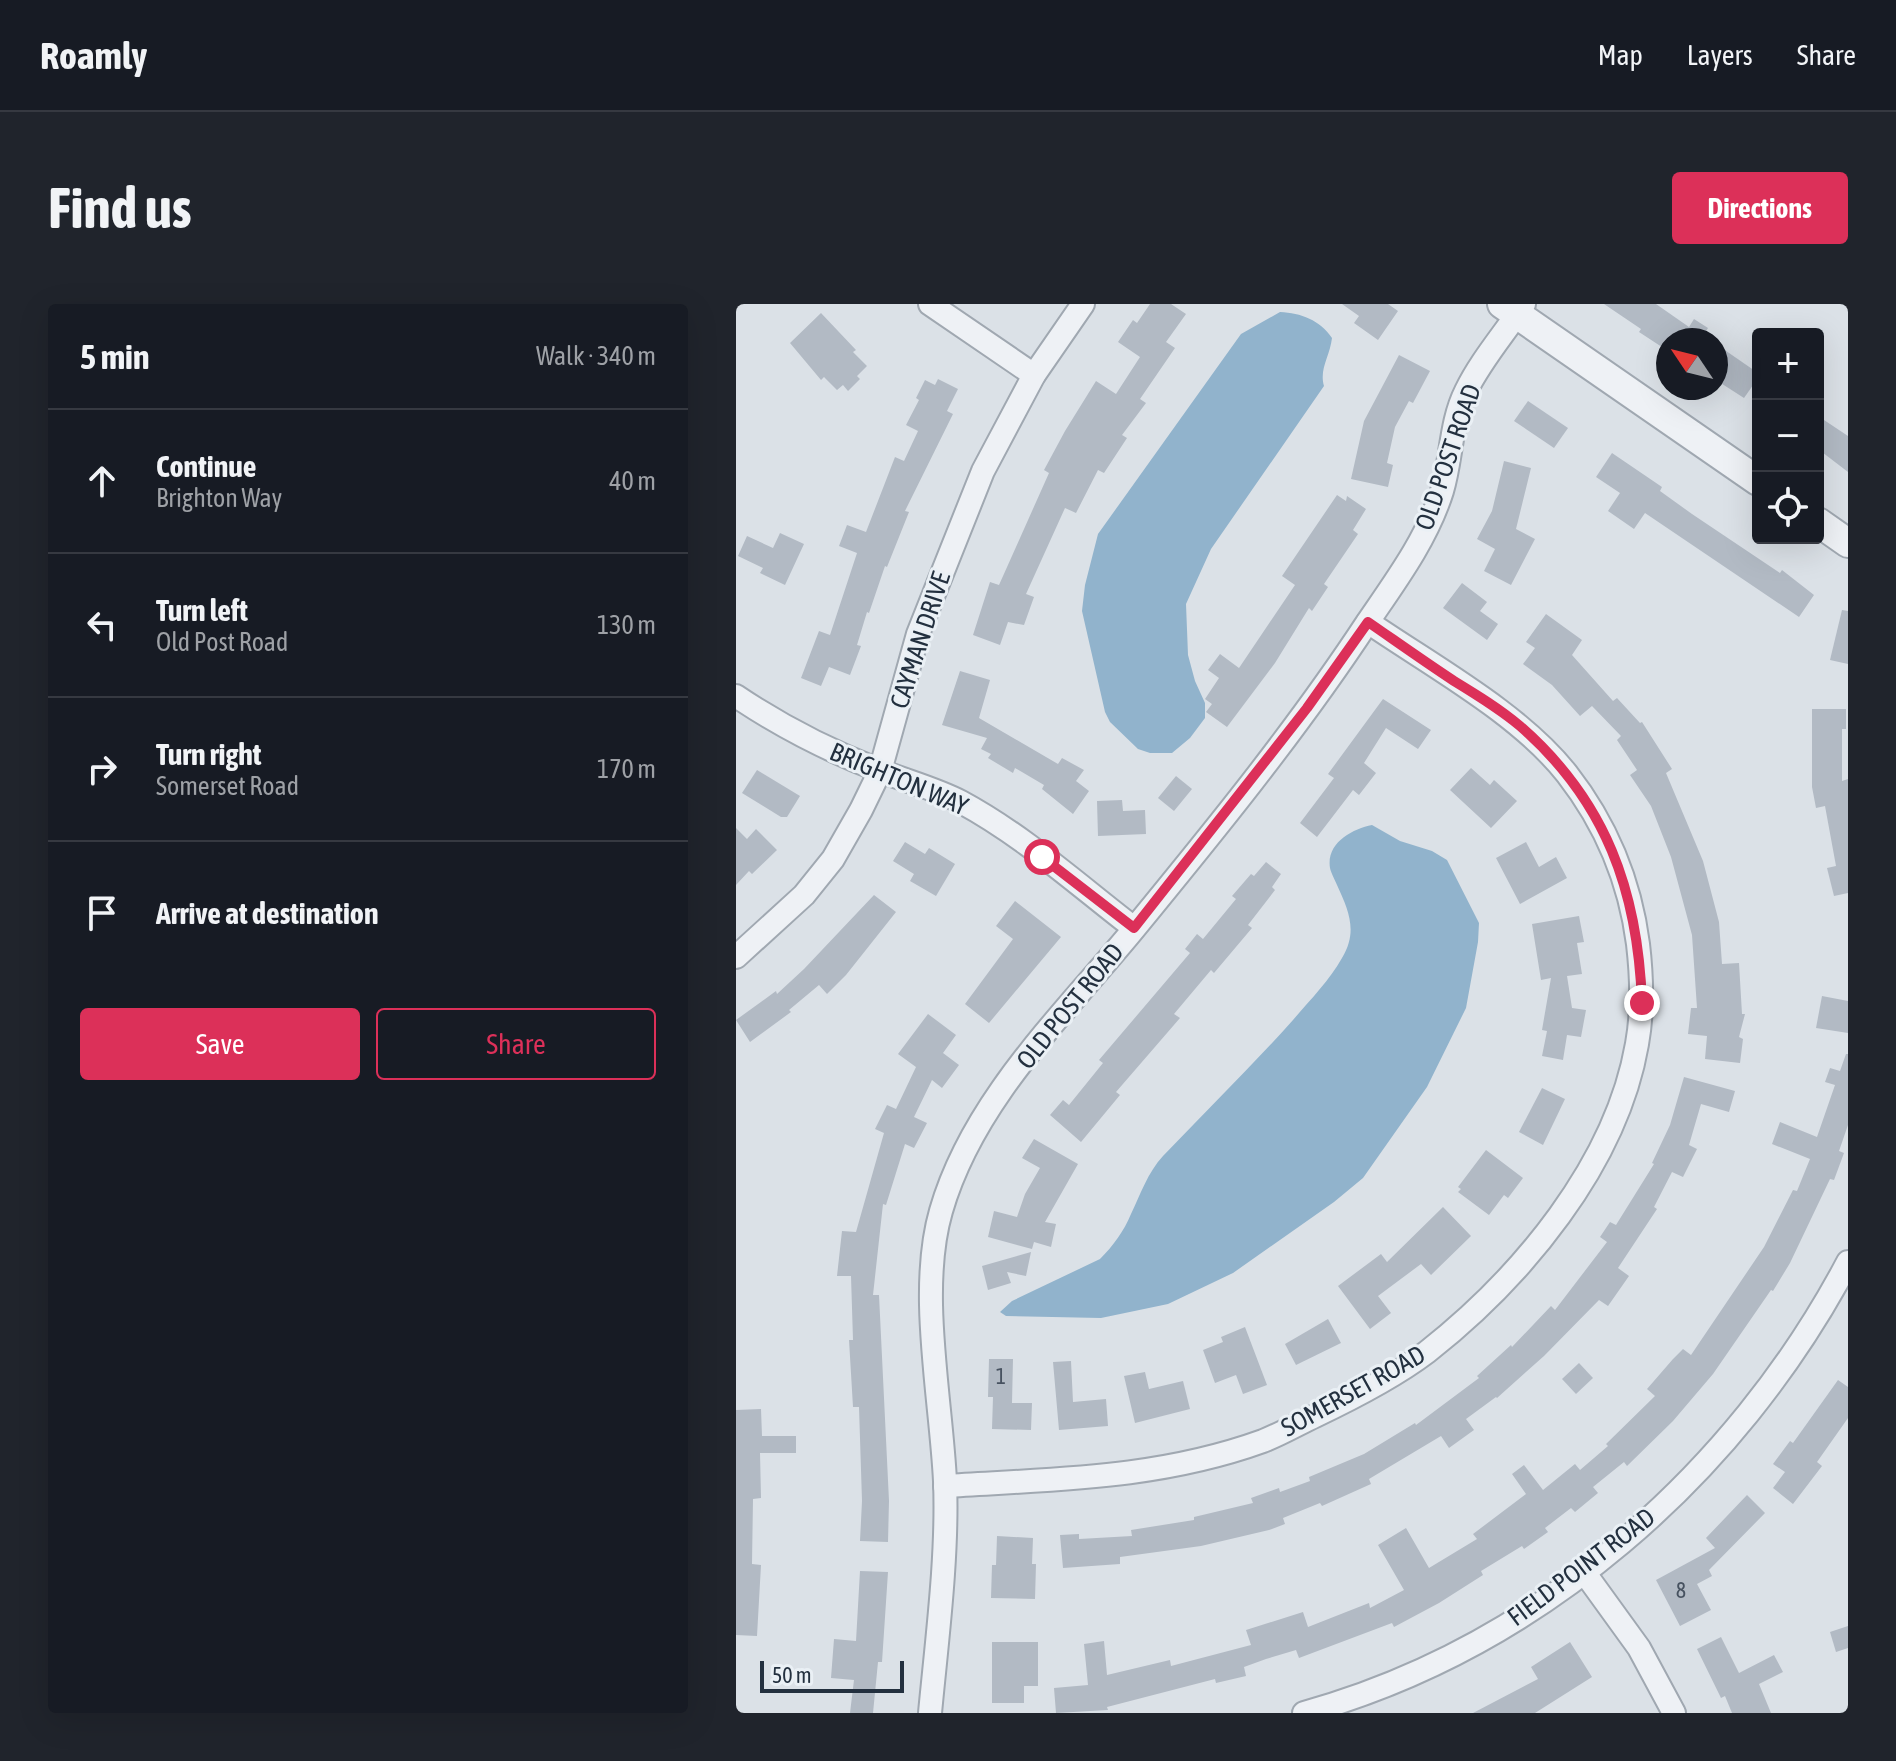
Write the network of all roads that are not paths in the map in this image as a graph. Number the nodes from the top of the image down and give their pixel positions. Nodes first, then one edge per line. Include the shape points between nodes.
1 (930, 304) edge
2 (1083, 304) edge
3 (1514, 307) edge
4 (1034, 375) junction
5 (1752, 477) edge
6 (1824, 526) edge
7 (1848, 543) edge
8 (1368, 622) junction
9 (736, 696) edge
10 (880, 771) junction
11 (1134, 928) junction
12 (736, 957) edge
13 (1848, 1262) edge
14 (945, 1486) junction
15 (1584, 1572) junction
16 (930, 1713) edge
17 (1304, 1713) edge
18 (1674, 1713) edge

1 - 4 street
2 - 4 street, CAYMAN DRIVE
3 - 5 street
3 - 8 street, OLD POST ROAD via 1465,392 1432,518
4 - 10 street, CAYMAN DRIVE via 983,471 950,550 918,634
6 - 7 street
8 - 11 street, OLD POST ROAD
8 - 14 street, SOMERSET ROAD via 1523,729 1566,773 1615,856 1635,925 1642,1003 1628,1084 1607,1137 1572,1198 1504,1283 1425,1353 1349,1399 1265,1440 1171,1468
9 - 10 street, BRIGHTON WAY via 786,729
10 - 11 street, BRIGHTON WAY via 932,788 992,820
10 - 12 street, CAYMAN DRIVE via 833,859 804,895
11 - 14 street, OLD POST ROAD via 989,1109 948,1188 930,1266
13 - 15 street, FIELD POINT ROAD via 1782,1370 1731,1435 1641,1527
14 - 16 street, OLD POST ROAD
15 - 17 street, FIELD POINT ROAD via 1461,1652
15 - 18 street via 1639,1648

